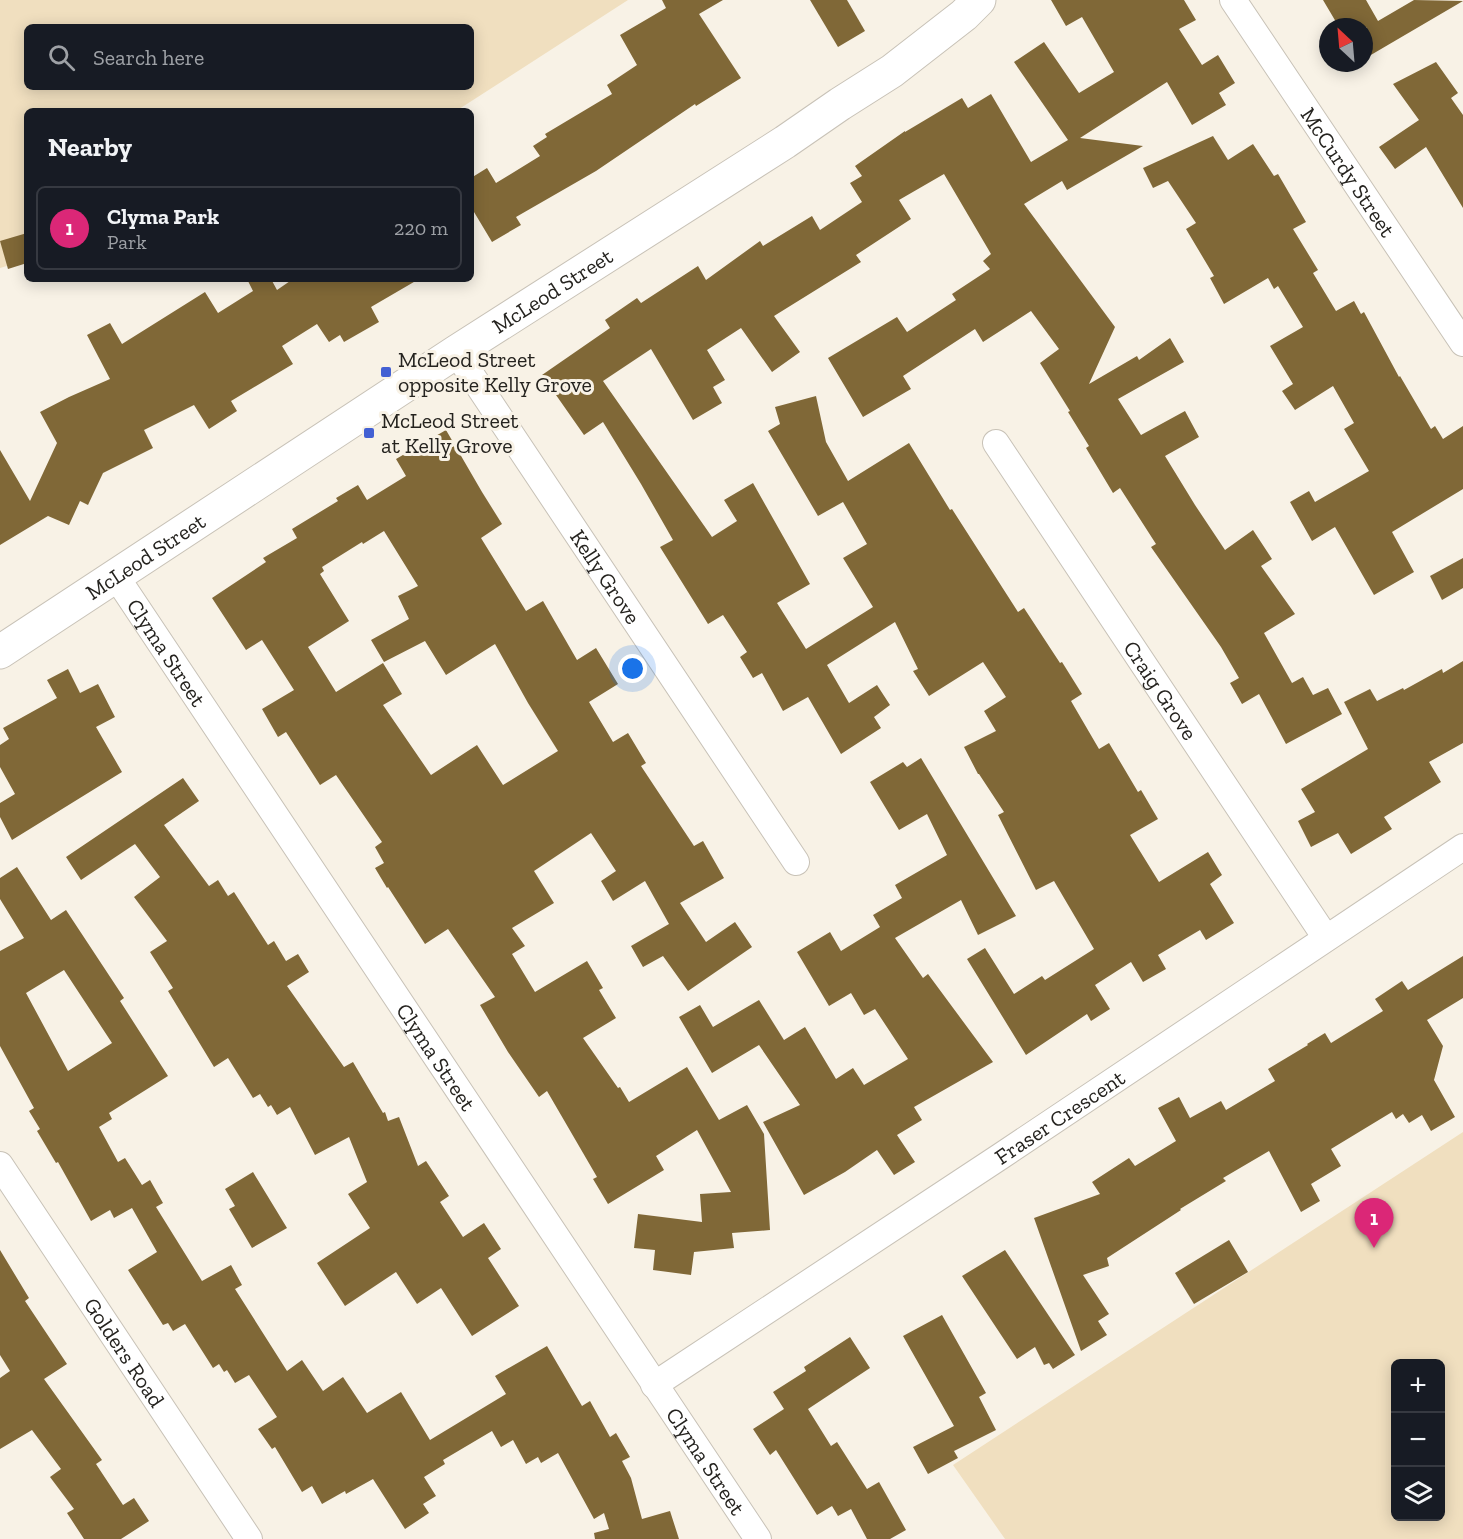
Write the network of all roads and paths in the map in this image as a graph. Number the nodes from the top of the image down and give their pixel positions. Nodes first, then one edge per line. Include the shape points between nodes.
1 (979, 0) edge
2 (1233, 0) edge
3 (1463, 343) edge
4 (456, 352) junction
5 (996, 443) dead end
6 (115, 575) junction
7 (0, 652) edge
8 (1463, 847) edge
9 (796, 862) dead end
10 (1326, 938) junction
11 (0, 1165) edge
12 (654, 1385) junction
13 (249, 1539) edge
14 (758, 1539) edge

1 - 4 street, McLeod Street via 892,71
2 - 3 street, McCurdy Street
4 - 6 street, McLeod Street
4 - 9 street, Kelly Grove
5 - 10 street, Craig Grove
6 - 7 street, McLeod Street
6 - 12 street, Clyma Street
8 - 10 street, Fraser Crescent
10 - 12 street, Fraser Crescent
11 - 13 street, Golders Road
12 - 14 street, Clyma Street

